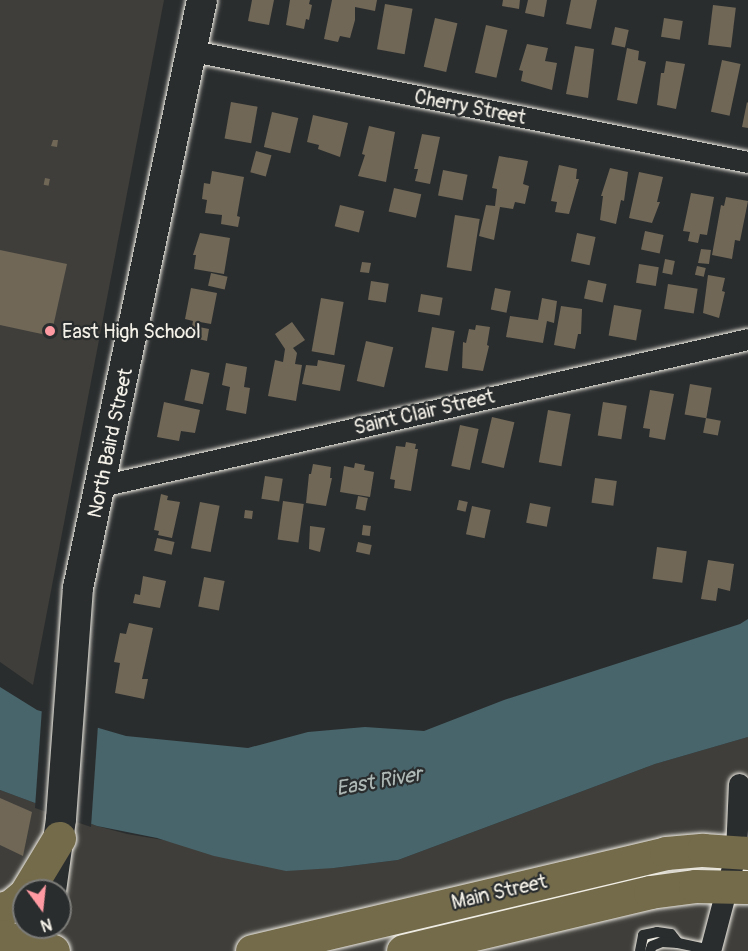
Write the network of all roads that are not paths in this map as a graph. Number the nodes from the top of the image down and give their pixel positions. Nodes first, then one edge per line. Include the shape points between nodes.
1 (202, 0) edge
2 (192, 51) junction
3 (748, 162) edge
4 (748, 339) edge
5 (101, 486) junction
6 (739, 784) dead end
7 (60, 828) junction
8 (742, 852) edge
9 (33, 879) edge
10 (53, 879) edge
11 (738, 887) edge
12 (0, 936) edge
13 (678, 943) junction
14 (43, 944) edge
15 (420, 949) edge
16 (710, 950) edge
17 (252, 951) edge
18 (639, 951) edge
19 (650, 951) edge

1 - 2 street, North Baird Street
2 - 3 street, Cherry Street
2 - 5 street, North Baird Street
4 - 5 street, Saint Clair Street
5 - 7 street, North Baird Street via 78,588
6 - 8 street
7 - 9 main road
7 - 10 street, North Baird Street
8 - 11 street
8 - 17 main road, Main Street via 666,854
11 - 15 main road, Main Street via 650,891
11 - 16 street
12 - 14 main road
13 - 16 lane
13 - 18 lane via 671,934 657,932 643,935
13 - 19 lane via 662,942

